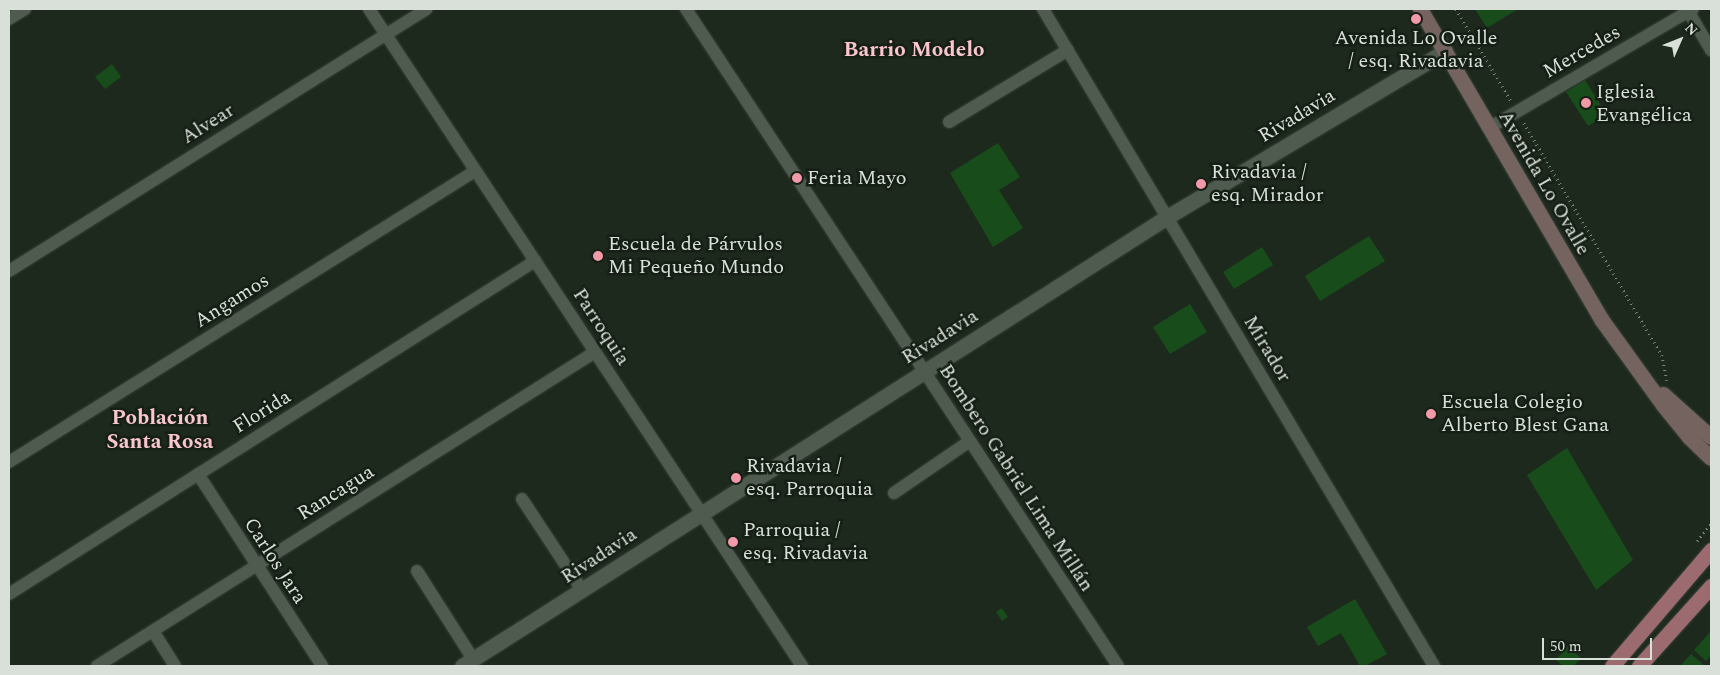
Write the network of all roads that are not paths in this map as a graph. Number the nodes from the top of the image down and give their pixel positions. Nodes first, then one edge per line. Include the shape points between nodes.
1 (25, 9) edge
2 (369, 9) edge
3 (427, 9) edge
4 (686, 9) edge
5 (1044, 9) edge
6 (1420, 9) edge
7 (1690, 10) edge
8 (9, 18) edge
9 (386, 35) junction
10 (1068, 50) junction
11 (1711, 50) edge
12 (1444, 51) junction
13 (949, 122) dead end
14 (1489, 128) junction
15 (475, 171) junction
16 (1167, 217) junction
17 (535, 261) junction
18 (9, 271) edge
19 (595, 352) junction
20 (924, 371) junction
21 (1640, 373) junction
22 (1711, 437) edge
23 (970, 441) junction
24 (1711, 458) edge
25 (9, 462) edge
26 (198, 474) junction
27 (894, 493) dead end
28 (522, 499) dead end
29 (702, 514) junction
30 (1711, 550) edge
31 (256, 566) junction
32 (417, 571) dead end
33 (1711, 586) edge
34 (582, 590) junction
35 (9, 594) edge
36 (153, 631) junction
37 (468, 663) edge
38 (97, 666) edge
39 (175, 666) edge
40 (322, 666) edge
41 (802, 666) edge
42 (1118, 666) edge
43 (1434, 666) edge
44 (1612, 666) edge
45 (1639, 666) edge

1 - 8 street
2 - 9 street, Parroquia
3 - 9 street, Alvear
4 - 20 street, Bombero Gabriel Lima Millán
5 - 10 street, Mirador
6 - 12 main road, Avenida Lo Ovalle
7 - 11 street
7 - 14 street, Mercedes
9 - 15 street, Parroquia
9 - 18 street, Alvear
10 - 13 street
10 - 16 street, Mirador
12 - 14 main road, Avenida Lo Ovalle
12 - 16 street, Rivadavia
14 - 21 main road, Avenida Lo Ovalle via 1579,284
15 - 17 street, Parroquia
15 - 25 street, Angamos
16 - 20 street, Rivadavia
16 - 43 street, Mirador
17 - 19 street, Parroquia
17 - 26 street, Florida
19 - 29 street, Parroquia
19 - 31 street, Rancagua
20 - 23 street, Bombero Gabriel Lima Millán
20 - 29 street, Rivadavia
21 - 22 main road, Avenida Lo Ovalle
21 - 24 main road, Avenida Lo Ovalle via 1676,421
23 - 27 street
23 - 42 street, Bombero Gabriel Lima Millán
26 - 31 street, Carlos Jara
26 - 35 street, Florida
28 - 34 street
29 - 34 street, Rivadavia
29 - 41 street, Parroquia
30 - 44 main road
31 - 36 street, Rancagua
31 - 40 street, Carlos Jara
32 - 37 street
33 - 45 main road
34 - 37 street, Rivadavia
36 - 38 street, Rancagua
36 - 39 street

